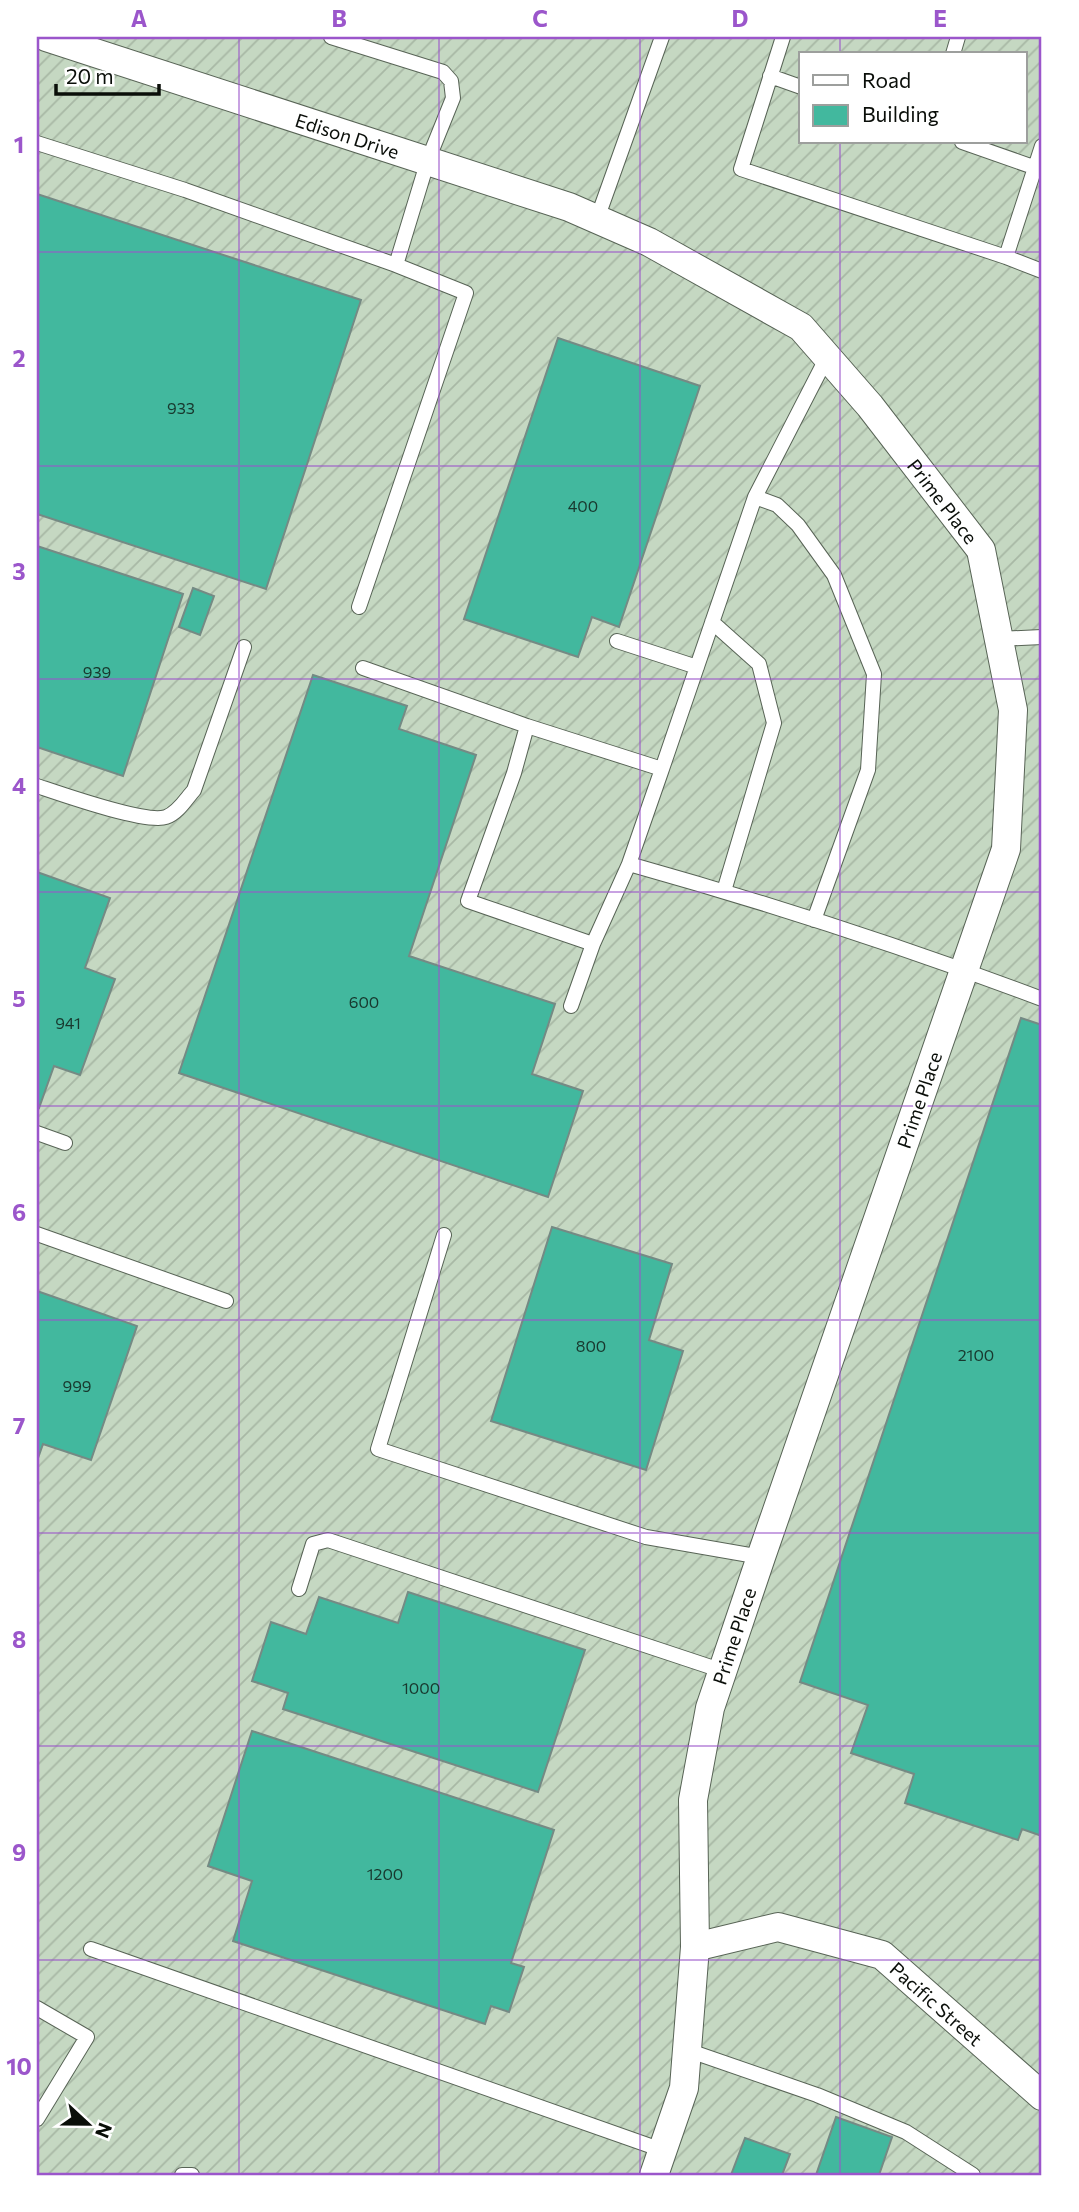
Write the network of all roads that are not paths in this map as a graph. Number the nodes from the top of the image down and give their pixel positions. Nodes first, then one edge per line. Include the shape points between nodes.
1 (46, 37) edge
2 (331, 37) edge
3 (662, 37) edge
4 (783, 37) edge
5 (770, 76) junction
6 (799, 86) edge
7 (37, 143) edge
8 (968, 144) edge
9 (1042, 146) edge
10 (428, 160) junction
11 (1039, 169) edge
12 (569, 206) joint
13 (597, 219) junction
14 (1006, 257) junction
15 (396, 265) junction
16 (1042, 271) edge
17 (827, 357) junction
18 (755, 497) junction
19 (359, 607) dead end
20 (712, 622) junction
21 (1042, 637) edge
22 (999, 639) junction
23 (617, 641) dead end
24 (244, 647) dead end
25 (697, 667) junction
26 (363, 668) dead end
27 (527, 726) junction
28 (662, 769) junction
29 (37, 786) edge
30 (629, 863) junction
31 (724, 891) junction
32 (814, 920) junction
33 (593, 944) junction
34 (964, 970) junction
35 (1042, 999) edge
36 (571, 1006) dead end
37 (37, 1133) edge
38 (65, 1143) dead end
39 (37, 1234) edge
40 (444, 1235) dead end
41 (226, 1301) dead end
42 (761, 1557) junction
43 (299, 1589) dead end
44 (723, 1671) junction
45 (695, 1947) junction
46 (91, 1950) dead end
47 (37, 2008) edge
48 (687, 2050) junction
49 (1042, 2096) edge
50 (37, 2119) edge
51 (658, 2163) edge
52 (182, 2175) edge
53 (192, 2175) edge
54 (973, 2175) edge

1 - 10 street, Edison Drive
2 - 10 lane via 443,72 451,81 453,98
3 - 13 lane
4 - 5 lane
5 - 6 lane
5 - 14 lane via 741,169
7 - 15 lane
8 - 11 lane
9 - 11 lane
10 - 12 street, Edison Drive
10 - 15 lane
11 - 14 lane
12 - 13 street, Prime Place
13 - 17 street, Prime Place via 649,242 801,327
14 - 16 lane
15 - 19 lane via 466,293
17 - 18 lane
17 - 22 street, Prime Place via 981,550
18 - 20 lane
18 - 32 lane via 777,505 791,518 834,575 874,674 868,770
20 - 25 lane
20 - 31 lane via 759,664 774,723
21 - 22 lane
22 - 34 street, Prime Place via 1013,710 1006,849
23 - 25 lane
24 - 29 lane via 194,790 166,817 142,817
25 - 28 lane
26 - 27 lane
27 - 28 lane
27 - 33 lane via 468,901
28 - 30 lane
30 - 31 lane
30 - 33 lane
31 - 32 lane
32 - 34 lane
33 - 36 lane
34 - 35 lane
34 - 42 street, Prime Place
37 - 38 lane
39 - 41 lane
40 - 42 lane via 378,1449 646,1538
42 - 44 street, Prime Place
43 - 44 lane via 313,1544 328,1540
44 - 45 street, Prime Place via 710,1708 693,1800
45 - 48 street, Prime Place
45 - 49 street, Pacific Street via 778,1927 882,1955
46 - 51 lane
47 - 50 lane via 86,2037
48 - 51 street, Prime Place via 684,2088
48 - 54 lane via 906,2132
52 - 53 lane

